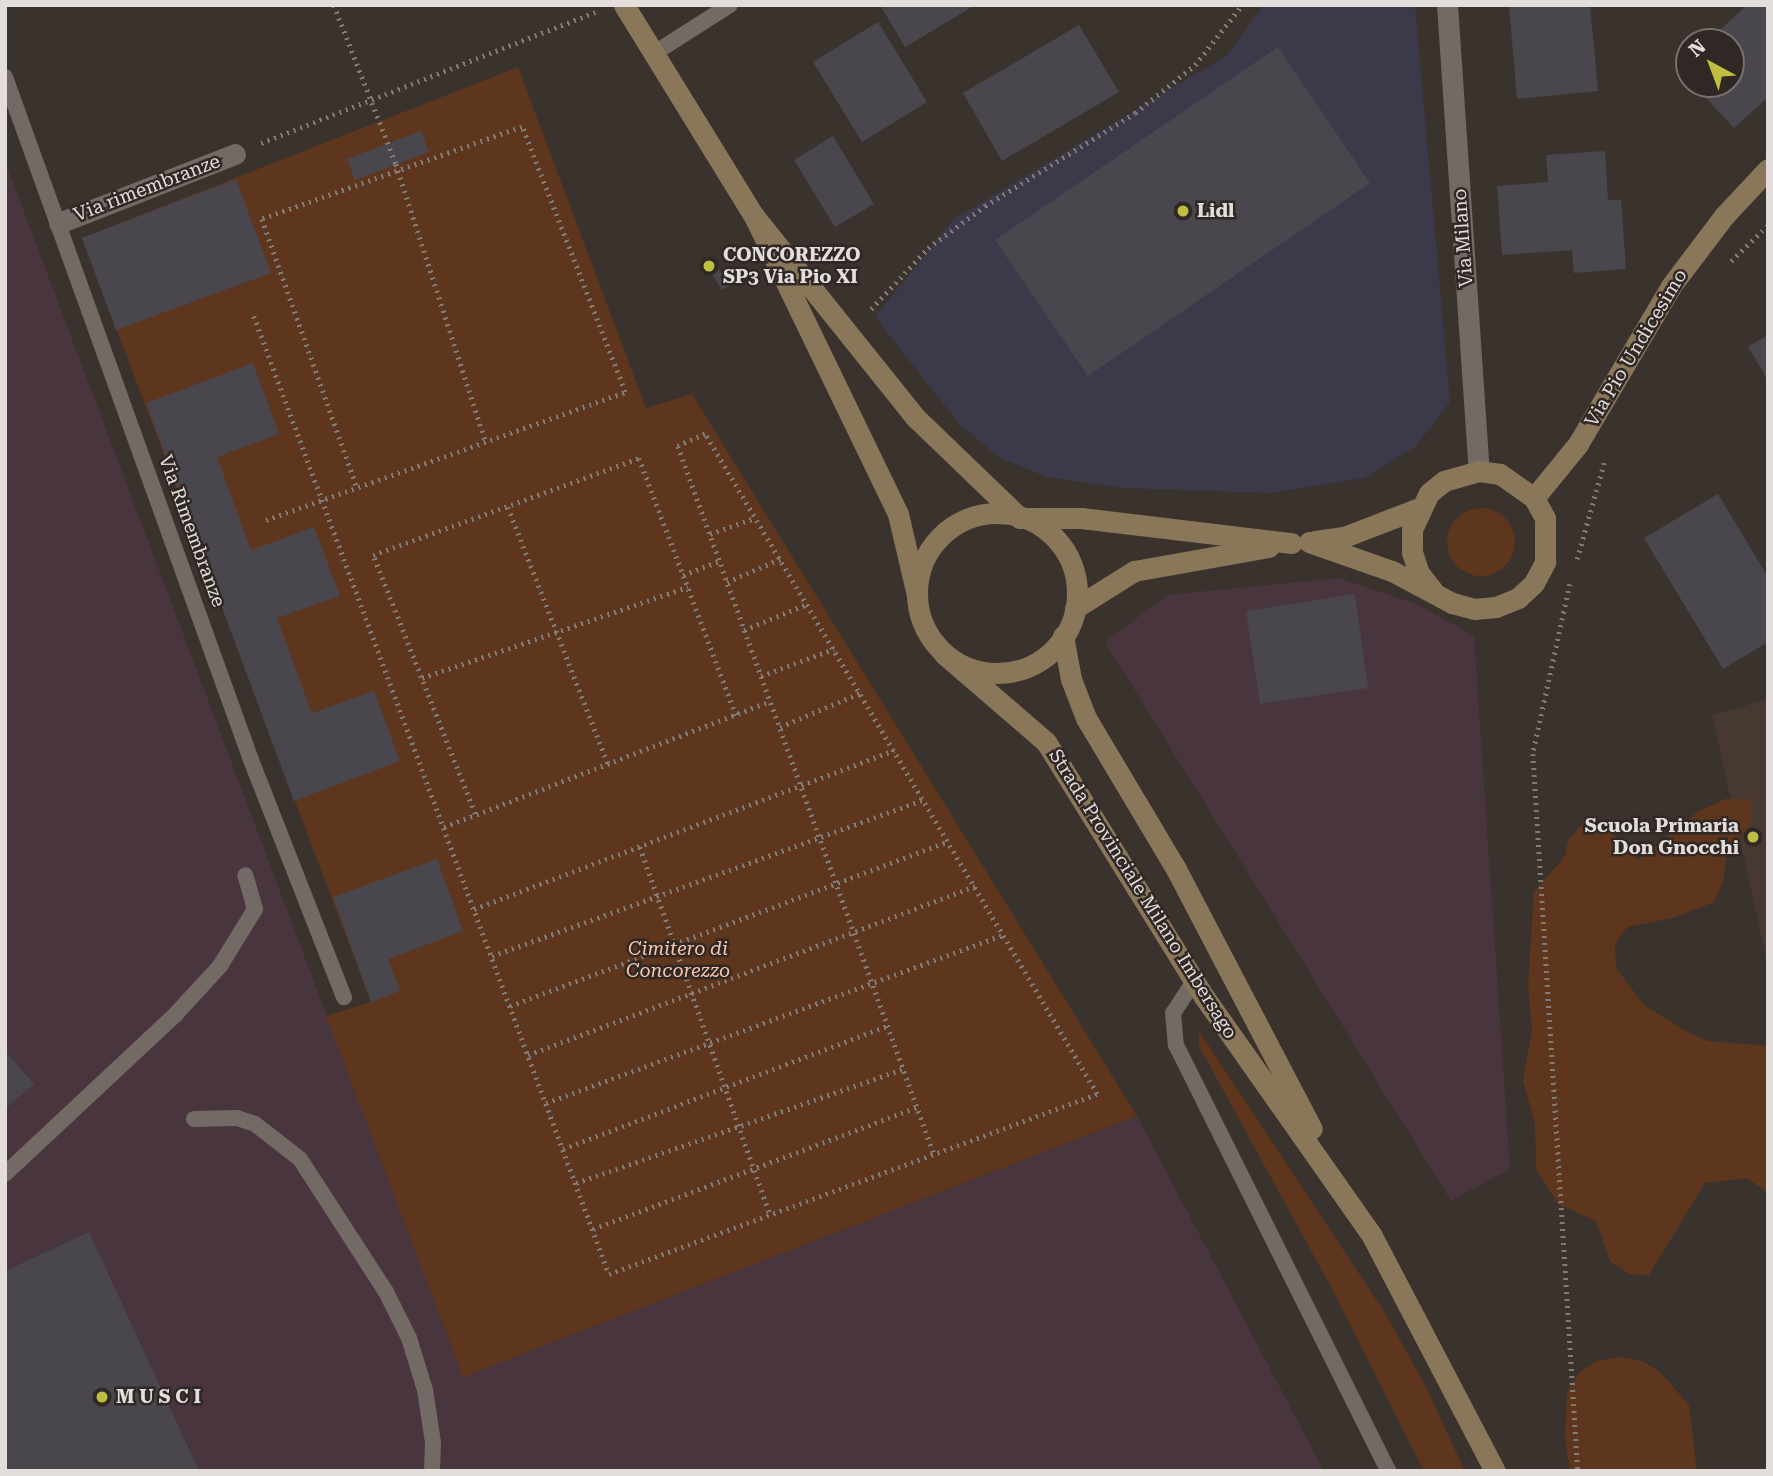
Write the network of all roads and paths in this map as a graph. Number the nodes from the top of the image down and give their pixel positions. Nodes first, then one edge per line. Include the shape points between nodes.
1 (334, 5) edge
2 (624, 5) edge
3 (730, 5) edge
4 (1242, 5) edge
5 (1447, 5) edge
6 (599, 10) dead end
7 (653, 54) junction
8 (5, 78) edge
9 (370, 100) junction
10 (235, 153) joint
11 (1768, 169) edge
12 (399, 174) junction
13 (754, 216) junction
14 (59, 223) junction
15 (1768, 225) edge
16 (1729, 263) dead end
17 (871, 309) dead end
18 (254, 316) dead end
19 (486, 442) junction
20 (1610, 453) dead end
21 (1479, 471) junction
22 (357, 487) junction
23 (1534, 498) junction
24 (322, 499) junction
25 (508, 507) junction
26 (1419, 508) junction
27 (755, 518) junction
28 (1020, 518) junction
29 (266, 520) dead end
30 (710, 534) junction
31 (1300, 542) junction
32 (780, 559) junction
33 (720, 561) junction
34 (683, 575) junction
35 (727, 582) junction
36 (688, 587) junction
37 (1433, 591) junction
38 (917, 595) junction
39 (807, 604) junction
40 (1075, 608) junction
41 (744, 630) junction
42 (557, 631) junction
43 (1063, 636) junction
44 (834, 649) junction
45 (944, 654) junction
46 (761, 676) junction
47 (422, 678) junction
48 (860, 693) junction
49 (770, 701) junction
50 (736, 715) junction
51 (780, 727) junction
52 (894, 750) junction
53 (608, 764) junction
54 (801, 786) junction
55 (924, 800) junction
56 (475, 814) junction
57 (444, 827) junction
58 (819, 838) junction
59 (948, 841) junction
60 (640, 847) junction
61 (245, 875) dead end
62 (836, 883) junction
63 (975, 887) junction
64 (657, 896) junction
65 (474, 909) junction
66 (853, 933) junction
67 (1003, 935) junction
68 (674, 944) junction
69 (492, 956) junction
70 (1194, 981) junction
71 (872, 983) junction
72 (691, 993) junction
73 (344, 997) dead end
74 (510, 1006) junction
75 (887, 1026) junction
76 (709, 1043) junction
77 (528, 1055) junction
78 (903, 1069) junction
79 (725, 1087) junction
80 (546, 1103) junction
81 (916, 1107) junction
82 (194, 1119) dead end
83 (739, 1127) junction
84 (563, 1149) junction
85 (933, 1154) junction
86 (754, 1168) junction
87 (5, 1174) edge
88 (576, 1183) junction
89 (1343, 1190) junction
90 (770, 1214) junction
91 (593, 1229) junction
92 (432, 1471) edge
93 (1388, 1471) edge
94 (1495, 1471) edge
95 (1578, 1471) edge

1 - 9 path
2 - 7 main road
3 - 7 lane
4 - 17 path via 1195,65 1136,113 929,248
5 - 21 street, Via Milano
6 - 9 path
7 - 13 main road
8 - 14 lane, Via Rimembranze
9 - 10 path
9 - 12 path
10 - 14 street, Via rimembranze
11 - 23 main road, Via Pio Undicesimo via 1724,216 1671,286 1578,444
12 - 19 path
12 - 19 path via 522,127 625,392
12 - 22 path via 262,219
13 - 28 main road via 916,418
13 - 38 main road via 898,514
14 - 73 lane, Via Rimembranze via 251,760
15 - 16 path
18 - 24 path
19 - 22 path
20 - 95 path via 1555,638 1533,754
21 - 23 main road via 1500,474
21 - 26 main road via 1444,481
22 - 24 path
23 - 37 main road via 1545,518 1549,540 1545,562 1526,591 1496,607 1474,609
24 - 29 path
24 - 57 path
25 - 34 path via 639,458
25 - 42 path
25 - 47 path via 373,555
26 - 31 main road via 1344,537
26 - 37 main road via 1412,529 1412,552 1419,573
27 - 30 path
27 - 30 path via 705,434 678,446
27 - 32 path
28 - 31 main road via 1081,518
28 - 38 main road via 985,514 952,527 926,555
28 - 40 main road via 1050,534 1067,555 1076,581
30 - 33 path
31 - 37 main road via 1392,570
31 - 40 main road via 1134,571
32 - 35 path
32 - 39 path
33 - 34 path
33 - 35 path
34 - 36 path
35 - 41 path
36 - 42 path
36 - 50 path
38 - 45 main road via 924,627
39 - 41 path
39 - 44 path
40 - 43 main road
41 - 46 path
42 - 47 path
42 - 53 path
43 - 45 main road via 1043,658 1015,671 981,672
43 - 89 main road, Strada Provinciale Milano Imbersago via 1071,679 1086,718 1182,881
44 - 46 path
44 - 48 path
45 - 70 main road, Strada Provinciale Milano Imbersago via 1046,742
46 - 49 path
47 - 56 path
48 - 51 path
48 - 52 path
49 - 50 path
49 - 51 path
50 - 53 path
51 - 54 path
52 - 54 path
52 - 55 path
53 - 56 path
54 - 58 path
54 - 60 path
55 - 58 path
55 - 59 path
56 - 57 path
57 - 65 path
58 - 62 path
58 - 64 path
59 - 62 path
59 - 63 path
60 - 64 path
60 - 65 path
61 - 87 lane via 255,909 220,966 175,1015
62 - 66 path
62 - 68 path
63 - 66 path
63 - 67 path
64 - 68 path
64 - 69 path
65 - 69 path
66 - 71 path
66 - 72 path
67 - 71 path
67 - 85 path via 1097,1094
68 - 72 path
68 - 74 path
69 - 74 path
70 - 89 main road, Strada Provinciale Milano Imbersago
70 - 93 lane via 1173,1013 1176,1045
71 - 75 path
71 - 76 path
72 - 76 path
72 - 77 path
74 - 77 path
75 - 78 path
75 - 79 path
76 - 79 path
76 - 80 path
77 - 80 path
78 - 81 path
78 - 83 path
79 - 83 path
79 - 84 path
80 - 84 path
81 - 85 path
81 - 86 path
82 - 92 lane via 237,1118 255,1124 300,1159 386,1292 409,1338 425,1390
83 - 86 path
83 - 88 path
84 - 88 path
85 - 90 path
86 - 90 path
86 - 91 path
88 - 91 path
89 - 94 main road, Strada Provinciale Milano Imbersago via 1393,1272
90 - 91 path via 609,1274

